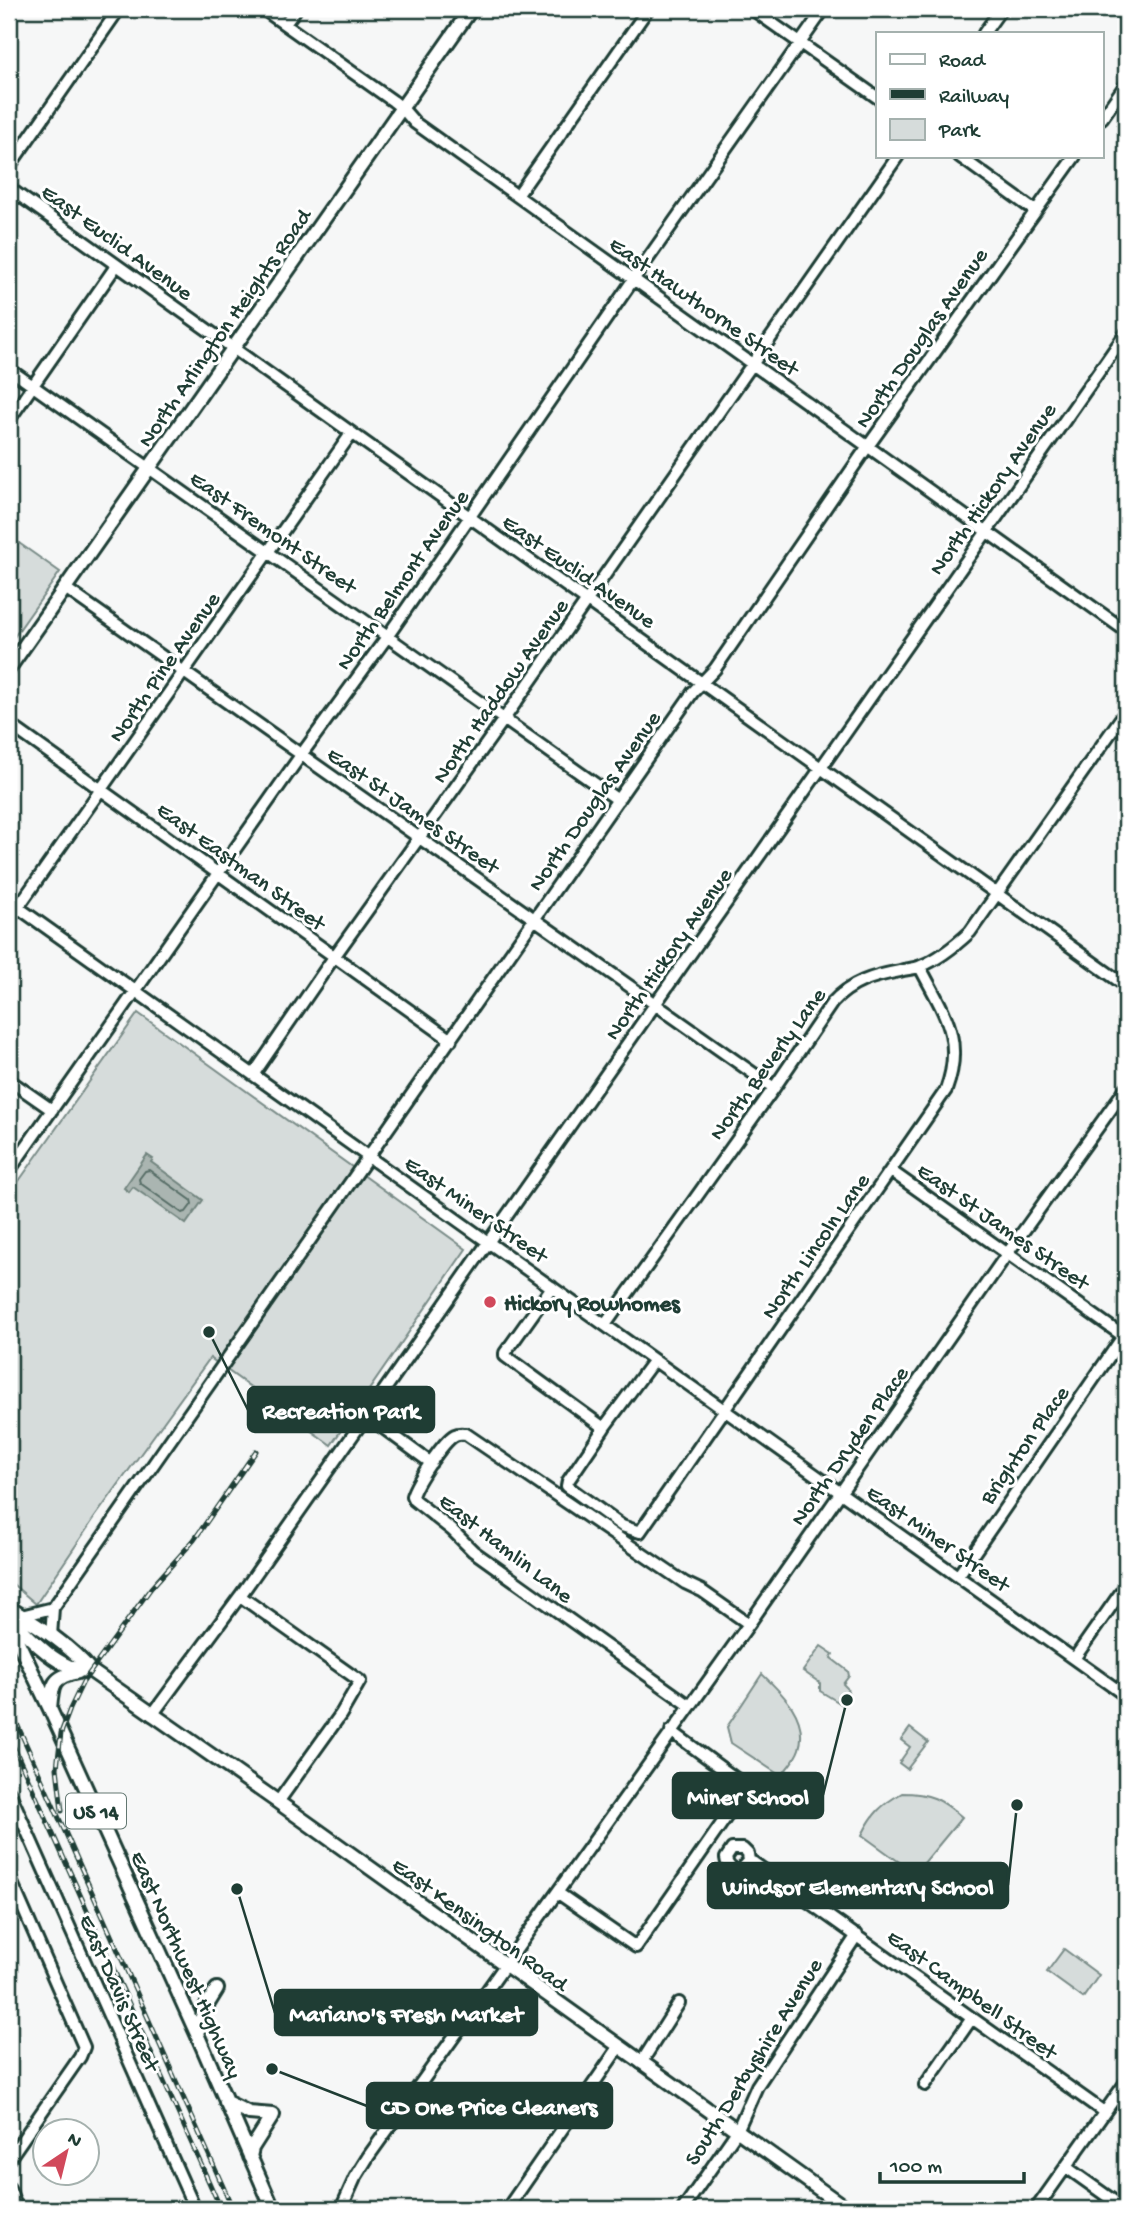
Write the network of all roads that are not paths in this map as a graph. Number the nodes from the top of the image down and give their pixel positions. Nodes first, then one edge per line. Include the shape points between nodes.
1 (119, 9) edge
2 (263, 9) edge
3 (296, 9) edge
4 (471, 9) edge
5 (648, 9) edge
6 (752, 9) edge
7 (824, 9) edge
8 (1001, 9) edge
9 (285, 24) junction
10 (985, 32) edge
11 (800, 43) junction
12 (1126, 84) edge
13 (876, 97) edge
14 (402, 108) junction
15 (1104, 115) edge
16 (897, 158) edge
17 (962, 158) edge
18 (1074, 158) edge
19 (9, 167) edge
20 (9, 188) edge
21 (517, 196) junction
22 (1035, 211) junction
23 (117, 266) junction
24 (633, 279) junction
25 (1126, 333) edge
26 (233, 350) junction
27 (752, 364) junction
28 (9, 369) edge
29 (33, 386) junction
30 (9, 420) edge
31 (351, 434) junction
32 (868, 447) junction
33 (149, 469) junction
34 (470, 518) junction
35 (986, 531) junction
36 (269, 553) junction
37 (65, 588) junction
38 (587, 601) junction
39 (1126, 631) edge
40 (387, 637) junction
41 (9, 668) edge
42 (183, 671) junction
43 (703, 683) junction
44 (1126, 711) edge
45 (504, 719) junction
46 (9, 724) edge
47 (302, 755) junction
48 (822, 767) junction
49 (102, 791) junction
50 (618, 800) junction
51 (419, 838) junction
52 (218, 874) junction
53 (997, 893) junction
54 (13, 904) edge
55 (9, 920) edge
56 (535, 920) junction
57 (334, 957) junction
58 (920, 967) junction
59 (1126, 986) edge
60 (136, 991) junction
61 (656, 1005) junction
62 (451, 1040) junction
63 (253, 1075) junction
64 (9, 1080) edge
65 (774, 1088) junction
66 (1126, 1088) edge
67 (52, 1110) junction
68 (369, 1157) junction
69 (9, 1171) edge
70 (891, 1171) junction
71 (488, 1242) junction
72 (1007, 1254) junction
73 (552, 1287) junction
74 (605, 1325) junction
75 (1125, 1335) edge
76 (654, 1360) junction
77 (725, 1411) junction
78 (367, 1416) junction
79 (603, 1429) junction
80 (431, 1463) junction
81 (841, 1493) junction
82 (958, 1576) junction
83 (1126, 1585) edge
84 (240, 1596) junction
85 (9, 1608) edge
86 (53, 1608) junction
87 (15, 1615) edge
88 (9, 1623) edge
89 (749, 1624) junction
90 (51, 1636) junction
91 (1074, 1659) junction
92 (84, 1671) junction
93 (1126, 1696) edge
94 (689, 1705) junction
95 (50, 1709) junction
96 (152, 1715) junction
97 (671, 1731) junction
98 (9, 1791) edge
99 (278, 1802) junction
100 (748, 1861) dead end
101 (9, 1876) edge
102 (558, 1893) junction
103 (857, 1935) junction
104 (505, 1966) junction
105 (217, 1989) dead end
106 (679, 2003) dead end
107 (972, 2018) junction
108 (197, 2034) junction
109 (619, 2047) junction
110 (641, 2063) junction
111 (1126, 2082) edge
112 (925, 2085) dead end
113 (226, 2102) junction
114 (1104, 2112) junction
115 (737, 2131) junction
116 (250, 2157) junction
117 (9, 2159) edge
118 (1066, 2167) junction
119 (9, 2188) edge
120 (17, 2209) edge
121 (195, 2209) edge
122 (273, 2209) edge
123 (341, 2209) edge
124 (507, 2209) edge
125 (683, 2209) edge
126 (847, 2209) edge
127 (1036, 2209) edge
128 (1125, 2209) edge

1 - 19 street
2 - 9 street, East Hawthorne Street
3 - 9 street
4 - 14 main road, North Arlington Heights Road
5 - 21 street
6 - 11 street
7 - 11 street, North Belmont Avenue
8 - 10 street
9 - 14 street, East Hawthorne Street
11 - 13 street
11 - 24 street, North Belmont Avenue
12 - 15 street
14 - 21 street, East Hawthorne Street via 415,123
14 - 26 main road, North Arlington Heights Road
16 - 27 street, North Haddow Avenue
17 - 22 street
18 - 22 street, North Douglas Avenue
20 - 23 street, East Euclid Avenue
21 - 24 street, East Hawthorne Street
22 - 32 street, North Douglas Avenue
23 - 26 street, East Euclid Avenue
23 - 29 street
24 - 27 street, East Hawthorne Street
24 - 34 street, North Belmont Avenue
25 - 35 street, North Hickory Avenue
26 - 31 street, East Euclid Avenue
26 - 33 main road, North Arlington Heights Road
27 - 32 street, East Hawthorne Street
27 - 38 street, North Haddow Avenue
28 - 29 street, East Fremont Street
29 - 30 street
29 - 33 street, East Fremont Street
31 - 34 street, East Euclid Avenue
31 - 36 street, North Pine Avenue
32 - 35 street, East Hawthorne Street
32 - 43 street, North Douglas Avenue
33 - 36 street, East Fremont Street
33 - 37 main road, North Arlington Heights Road
34 - 38 street, East Euclid Avenue
34 - 40 street, North Belmont Avenue
35 - 39 street, East Hawthorne Street
35 - 48 street, North Hickory Avenue
36 - 40 street, East Fremont Street
36 - 42 street, North Pine Avenue
37 - 41 main road, North Arlington Heights Road
37 - 42 street, East St James Street
38 - 43 street, East Euclid Avenue
38 - 45 street, North Haddow Avenue
40 - 45 street, East Fremont Street
40 - 47 street, North Belmont Avenue
42 - 47 street, East St James Street
42 - 49 street, North Pine Avenue
43 - 48 street, East Euclid Avenue
43 - 50 street, North Douglas Avenue
44 - 53 street, North Beverly Lane
45 - 50 street, East Fremont Street
45 - 51 street, North Haddow Avenue
46 - 49 street, East Eastman Street
47 - 51 street, East St James Street
47 - 52 street, North Belmont Avenue
48 - 53 street, East Euclid Avenue
48 - 61 street, North Hickory Avenue
49 - 52 street, East Eastman Street
49 - 54 street, North Pine Avenue
50 - 56 street, North Douglas Avenue
51 - 56 street, East St James Street
51 - 57 street, North Haddow Avenue
52 - 57 street, East Eastman Street
52 - 60 street, North Belmont Avenue
53 - 58 street, North Beverly Lane via 970,932
53 - 59 street, East Euclid Avenue
54 - 55 street, North Pine Avenue
54 - 60 street, East Miner Street
56 - 61 street, East St James Street
56 - 62 street, North Douglas Avenue
57 - 62 street, East Eastman Street
57 - 63 street, North Haddow Avenue
58 - 65 street, North Beverly Lane via 873,976 840,993
58 - 70 street, North Lincoln Lane via 947,1020 955,1049 951,1075 938,1103
60 - 63 street, East Miner Street
60 - 67 street, North Belmont Avenue
61 - 65 street, East St James Street
61 - 71 street, North Hickory Avenue
62 - 68 street, North Douglas Avenue
63 - 68 street, East Miner Street
64 - 67 street
65 - 74 street, North Beverly Lane
66 - 72 street, North Dryden Place
67 - 69 street, North Belmont Avenue
68 - 71 street, East Miner Street
68 - 86 street, North Douglas Avenue
70 - 72 street, East St James Street
70 - 77 street, North Lincoln Lane
71 - 73 street, East Miner Street
71 - 78 street, North Hickory Avenue
72 - 75 street, East St James Street
72 - 81 street, North Dryden Place
73 - 74 street, East Miner Street
73 - 79 street via 505,1356
74 - 76 street, East Miner Street
75 - 82 street, Brighton Place
76 - 77 street, East Miner Street
76 - 79 street
77 - 79 street, North Lincoln Lane via 639,1532 622,1526 567,1486
77 - 81 street, East Miner Street
78 - 80 street
78 - 84 street, North Hickory Avenue
80 - 89 street, East Hamlin Lane via 451,1437 466,1433
80 - 94 street, East Hamlin Lane via 414,1489 414,1500 473,1551
81 - 82 street, East Miner Street
81 - 89 street, North Dryden Place
82 - 91 street, East Miner Street
83 - 91 street
84 - 96 street, North Hickory Avenue
84 - 99 street via 360,1681
85 - 87 main road, East Kensington Road
86 - 87 street
86 - 90 street
87 - 90 main road, East Kensington Road
87 - 92 main road, East Kensington Road via 32,1642
88 - 95 main road, East Northwest Highway / US 14
89 - 94 street, North Dryden Place
90 - 92 main road, East Kensington Road via 79,1656
91 - 93 street, East Miner Street
92 - 95 main road via 60,1677 54,1684
92 - 96 main road, East Kensington Road
94 - 97 street, North Dryden Place
95 - 108 main road, East Northwest Highway / US 14
96 - 99 main road, East Kensington Road
97 - 102 street, North Dryden Place
97 - 102 street via 747,1787 636,1947
98 - 121 street, East Davis Street
99 - 104 main road, East Kensington Road
100 - 103 street, East Campbell Street
101 - 117 street via 84,2047
102 - 104 street, North Dryden Place
103 - 107 street, East Campbell Street
103 - 115 street, South Derbyshire Avenue via 757,2087
104 - 109 main road, East Kensington Road
104 - 123 street, North Dryden Place via 368,2157
105 - 108 main road
106 - 110 street
107 - 112 street
107 - 114 street, East Campbell Street
108 - 113 main road, East Northwest Highway / US 14
109 - 110 main road, East Kensington Road
109 - 124 street
110 - 115 main road, East Kensington Road
111 - 114 street
113 - 116 main road, East Northwest Highway / US 14
113 - 116 main road via 249,2113 273,2115
114 - 118 street
115 - 125 street, South Derbyshire Avenue
115 - 126 main road, East Kensington Road
116 - 122 main road, East Northwest Highway / US 14
118 - 127 street
118 - 128 street
119 - 120 street

